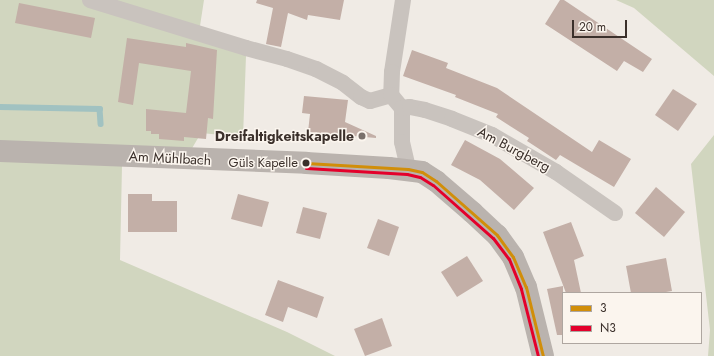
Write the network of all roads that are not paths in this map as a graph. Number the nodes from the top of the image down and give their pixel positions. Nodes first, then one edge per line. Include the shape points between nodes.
1 (90, 0) edge
2 (403, 0) edge
3 (391, 95) junction
4 (402, 108) junction
5 (0, 152) edge
6 (408, 169) junction
7 (615, 213) dead end
8 (542, 356) edge

1 - 3 street via 301,64 343,83 360,97 370,101
2 - 3 street
3 - 4 street
4 - 6 street via 402,142
4 - 7 street, Am Burgberg via 410,107 432,112 492,135 556,172
5 - 6 street, Am Mühlbach
6 - 8 street, Am Mühlbach via 422,172 436,181 497,235 513,257 526,287

